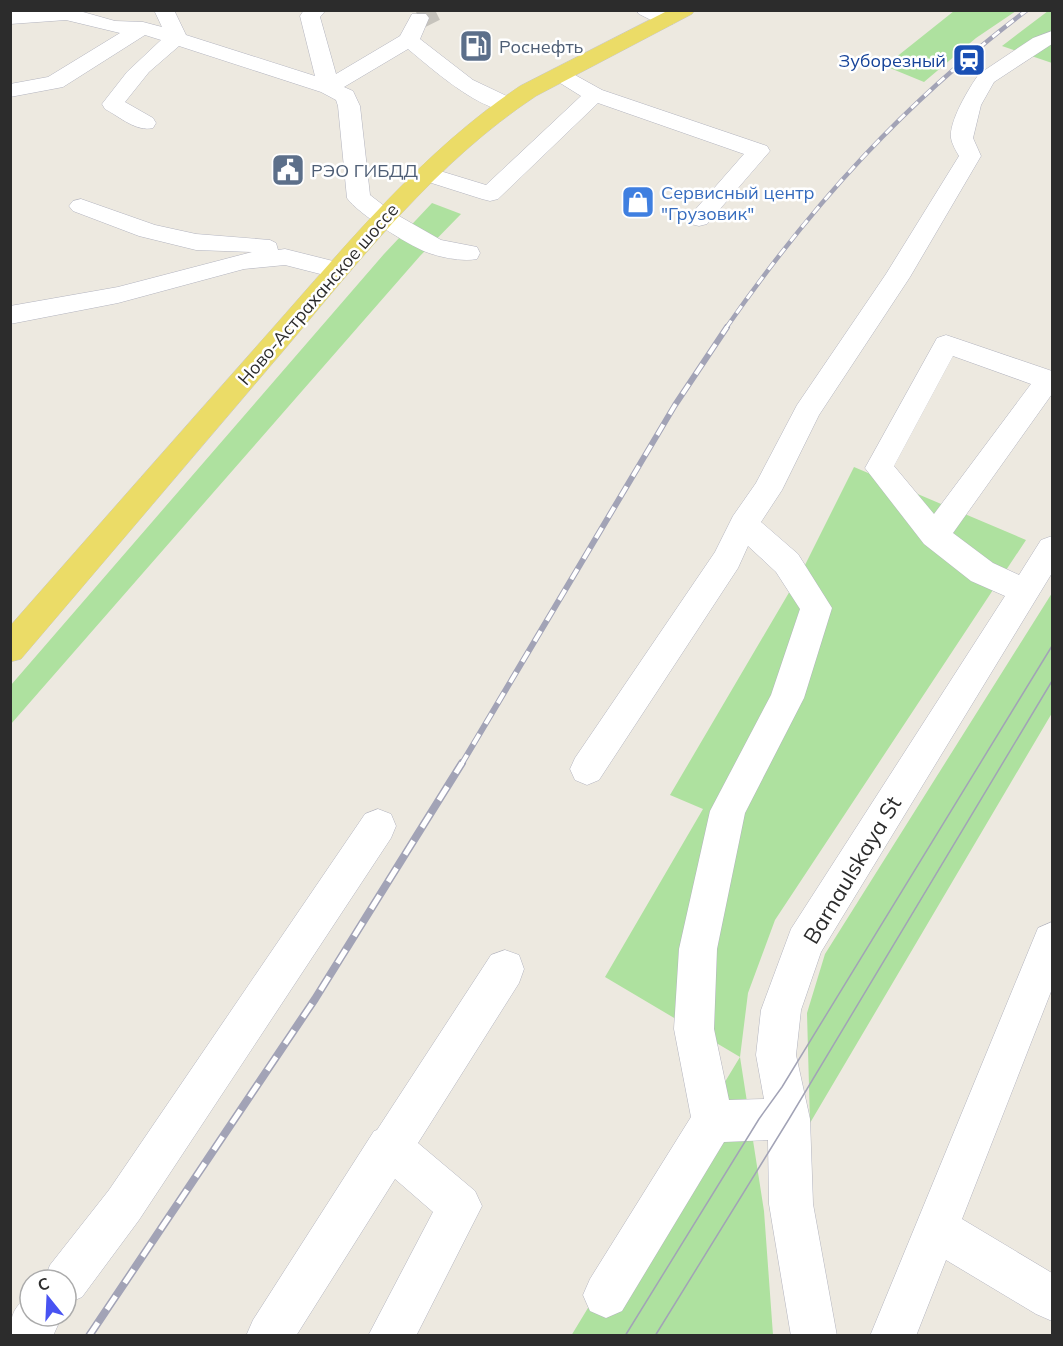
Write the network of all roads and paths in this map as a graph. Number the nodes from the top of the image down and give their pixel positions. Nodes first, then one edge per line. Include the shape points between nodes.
1 (164, 10) edge
2 (316, 10) edge
3 (666, 14) edge
4 (10, 18) edge
5 (419, 18) tunnel mouth
6 (143, 28) junction
7 (1053, 37) edge
8 (177, 38) junction
9 (409, 40) junction
10 (559, 74) junction
11 (329, 87) junction
12 (10, 91) edge
13 (594, 95) junction
14 (507, 105) junction
15 (145, 123) dead end
16 (427, 174) junction
17 (81, 206) dead end
18 (384, 217) junction
19 (699, 219) dead end
20 (468, 254) dead end
21 (285, 257) junction
22 (336, 270) junction
23 (10, 315) edge
24 (1051, 380) edge
25 (744, 524) junction
26 (935, 536) junction
27 (1053, 548) edge
28 (1023, 591) junction
29 (10, 649) edge
30 (587, 769) dead end
31 (378, 826) dead end
32 (1053, 941) edge
33 (505, 969) dead end
34 (789, 1119) junction
35 (713, 1121) junction
36 (389, 1146) junction
37 (935, 1228) junction
38 (76, 1268) edge
39 (606, 1295) dead end
40 (1053, 1298) edge
41 (269, 1335) edge
42 (391, 1335) edge
43 (814, 1335) edge
44 (893, 1335) edge

1 - 8 street
2 - 11 street via 310,16
3 - 10 main road, Ново-Астраханское шоссе
4 - 6 street via 66,14 115,27
5 - 9 street
6 - 8 street
6 - 12 street via 55,82
7 - 25 street via 986,78 970,105 962,138 970,156 897,277 807,412 767,490
8 - 11 street
8 - 15 street via 158,51 113,104
9 - 11 street
9 - 14 street via 465,85
10 - 13 street
10 - 14 main road, Ново-Астраханское шоссе
11 - 18 street via 345,96 349,106 359,198
13 - 16 street via 490,194
13 - 19 street via 759,151
14 - 16 main road, Ново-Астраханское шоссе
16 - 18 main road, Ново-Астраханское шоссе
17 - 21 street via 148,231 196,242 261,245
18 - 20 street via 434,246
18 - 22 main road, Ново-Астраханское шоссе
21 - 22 street
21 - 23 street via 244,261 118,295
22 - 29 main road, Ново-Астраханское шоссе
24 - 26 street
24 - 26 street via 946,344 879,468
25 - 30 street via 727,559
25 - 35 street via 787,563 816,608 787,698 728,811 698,949 694,1029
26 - 28 street via 982,572
27 - 28 street, Barnaulskaya St
28 - 34 street, Barnaulskaya St via 805,942 781,1010 776,1055
31 - 38 street via 124,1205
32 - 37 street
33 - 36 street
34 - 35 street
34 - 43 street, Barnaulskaya St via 791,1204
35 - 39 street
36 - 41 street
36 - 42 street via 460,1206
37 - 40 street
37 - 44 street

